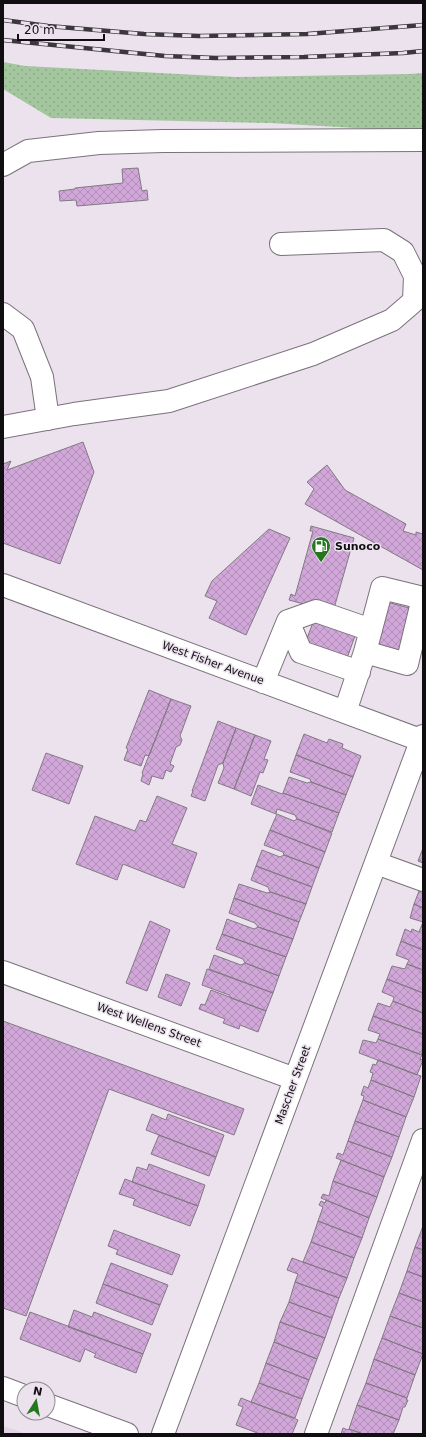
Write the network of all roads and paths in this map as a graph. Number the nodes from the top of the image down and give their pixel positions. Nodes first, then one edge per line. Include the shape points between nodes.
1 (423, 140) edge
2 (3, 165) edge
3 (281, 244) dead end
4 (3, 314) edge
5 (48, 419) junction
6 (3, 427) edge
7 (3, 585) edge
8 (423, 598) edge
9 (288, 621) junction
10 (371, 630) junction
11 (362, 662) junction
12 (415, 666) edge
13 (263, 682) junction
14 (345, 712) junction
15 (423, 739) edge
16 (376, 863) junction
17 (423, 880) edge
18 (3, 972) edge
19 (295, 1079) junction
20 (423, 1140) edge
21 (3, 1388) edge
22 (16, 1393) edge
23 (56, 1408) edge
24 (127, 1434) edge
25 (163, 1434) edge
26 (316, 1434) edge

1 - 2 street via 99,143 28,151
3 - 5 street via 384,240 403,252 415,276 414,301 392,320 313,354 169,401
4 - 5 street via 23,328 42,377
5 - 6 street
7 - 13 street, West Fisher Avenue
8 - 10 street via 382,588
8 - 12 street
9 - 10 street via 316,611
9 - 11 street via 301,652
9 - 13 street
10 - 11 street
11 - 12 street
11 - 14 street
13 - 14 street, West Fisher Avenue
14 - 15 street, West Fisher Avenue
15 - 16 street, Mascher Street
16 - 17 street
16 - 19 street, Mascher Street
18 - 19 street, West Wellens Street
19 - 25 street, Mascher Street
20 - 26 street
21 - 22 street
23 - 24 street

